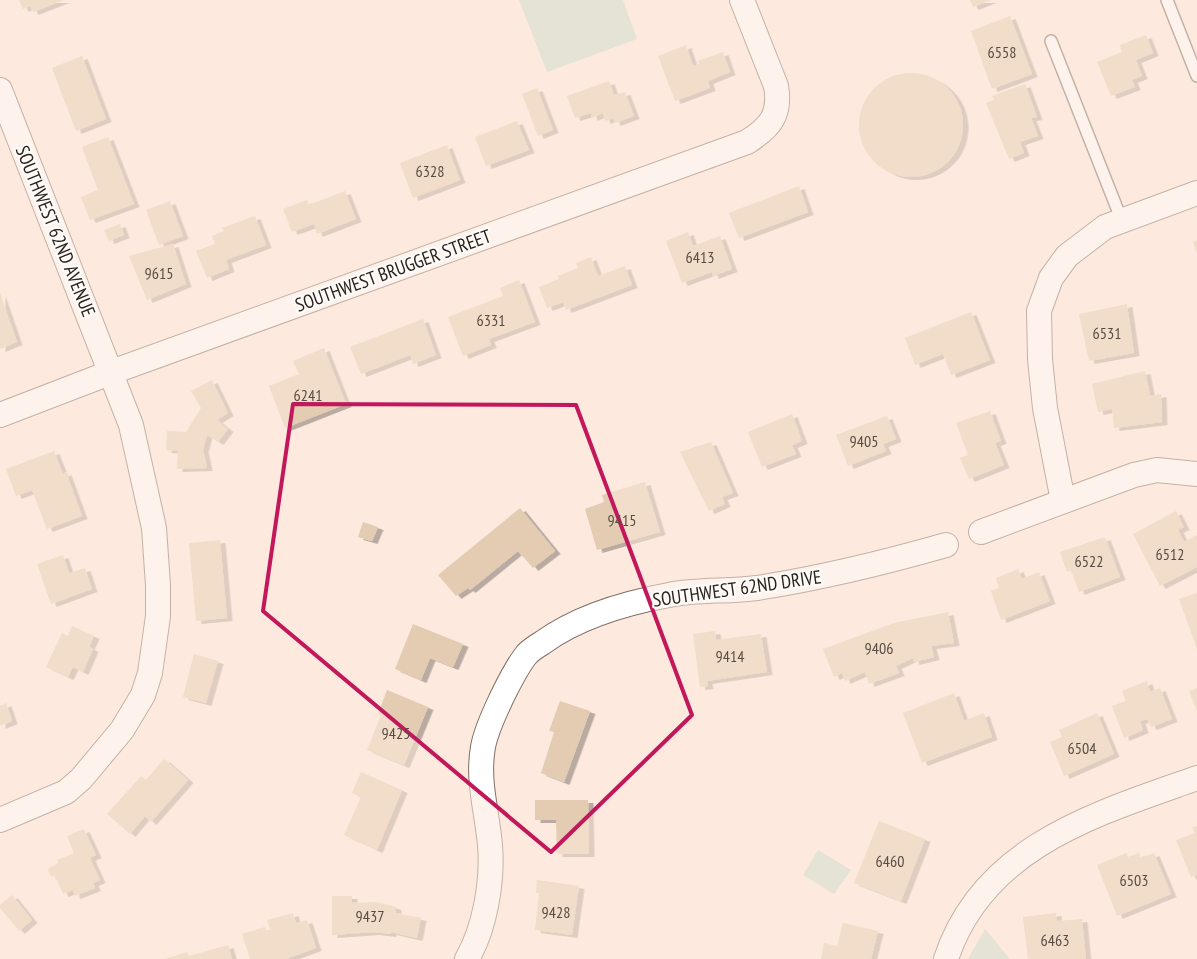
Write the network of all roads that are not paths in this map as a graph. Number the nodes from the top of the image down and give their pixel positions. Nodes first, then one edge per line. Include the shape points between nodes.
1 (742, 0) edge
2 (1167, 0) edge
3 (1052, 41) dead end
4 (1197, 76) edge
5 (0, 90) edge
6 (1197, 193) edge
7 (1122, 221) junction
8 (112, 372) junction
9 (0, 415) edge
10 (1197, 474) edge
11 (1063, 501) junction
12 (981, 532) dead end
13 (946, 544) dead end
14 (1197, 778) edge
15 (0, 820) edge
16 (467, 959) edge
17 (946, 959) edge

1 - 8 street, SOUTHWEST BRUGGER STREET via 776,86 778,100 776,113 768,126 747,142
2 - 4 lane
3 - 7 lane
5 - 8 street, SOUTHWEST 62ND AVENUE
6 - 7 street
7 - 11 street via 1105,227 1067,256 1051,278 1038,312 1045,408
8 - 9 street, SOUTHWEST BRUGGER STREET
8 - 15 street via 131,425 154,528 158,616 150,673 143,695 122,730 81,779 66,792
10 - 11 street via 1158,470 1134,475
11 - 12 street
13 - 16 street, SOUTHWEST 62ND DRIVE via 871,567 754,588 670,595 626,606 585,618 555,633 528,653 497,708 483,745 480,778 490,846 488,885 477,943
14 - 17 street via 1052,836 1013,861 977,900

